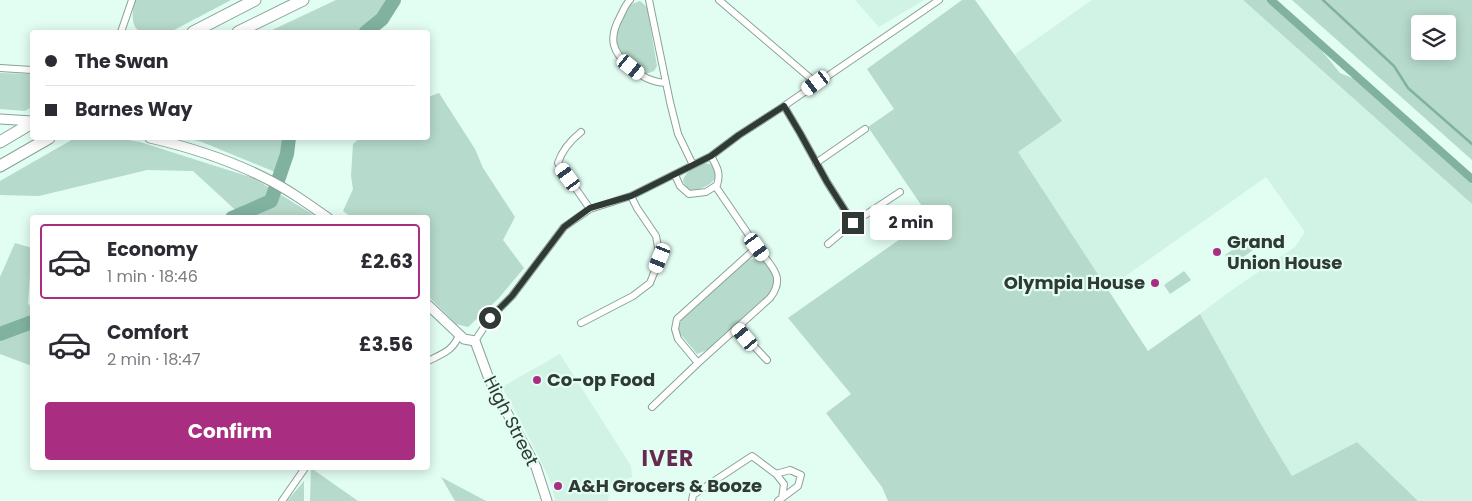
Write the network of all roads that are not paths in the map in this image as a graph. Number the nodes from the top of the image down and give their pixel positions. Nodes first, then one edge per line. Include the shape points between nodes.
1 (132, 0) edge
2 (254, 0) edge
3 (303, 0) edge
4 (630, 0) edge
5 (649, 0) edge
6 (719, 0) edge
7 (939, 0) edge
8 (122, 30) edge
9 (197, 30) edge
10 (242, 30) edge
11 (0, 68) edge
12 (30, 70) edge
13 (666, 83) junction
14 (816, 83) junction
15 (784, 106) junction
16 (1, 119) edge
17 (30, 122) edge
18 (30, 123) edge
19 (865, 129) dead end
20 (582, 132) dead end
21 (46, 140) edge
22 (158, 140) edge
23 (0, 142) edge
24 (711, 156) junction
25 (816, 163) junction
26 (0, 166) edge
27 (693, 166) junction
28 (675, 175) junction
29 (716, 187) junction
30 (900, 192) dead end
31 (631, 196) junction
32 (590, 208) junction
33 (324, 215) edge
34 (853, 223) junction
35 (828, 244) dead end
36 (757, 247) junction
37 (430, 307) edge
38 (581, 324) dead end
39 (738, 328) junction
40 (459, 335) junction
41 (475, 340) junction
42 (766, 360) dead end
43 (430, 361) edge
44 (698, 363) junction
45 (652, 407) dead end
46 (304, 470) edge
47 (776, 474) junction
48 (780, 499) edge
49 (282, 501) edge
50 (547, 501) edge
51 (692, 501) edge

1 - 8 street
2 - 9 highway
3 - 10 highway
4 - 13 street via 615,27 616,50 623,61 646,79
5 - 13 street
6 - 14 street
7 - 14 street
11 - 12 street
13 - 27 street via 678,134
14 - 15 street
15 - 24 street
15 - 25 street
16 - 17 main road
18 - 23 highway
19 - 25 street
20 - 32 street via 564,150 558,163
21 - 26 highway
22 - 33 main road via 211,154 263,177
24 - 27 street
24 - 29 street via 719,169 720,179
25 - 34 street
27 - 28 street
28 - 29 street via 689,194
28 - 31 street
29 - 36 street
30 - 34 street
31 - 32 street
31 - 38 street via 656,236 660,258 650,283
32 - 41 street via 564,227
34 - 35 street
36 - 39 street via 779,283 770,298
36 - 44 street via 677,319 678,339
37 - 40 main road
39 - 42 street
39 - 44 street
40 - 41 main road via 464,340
40 - 43 street via 456,344
41 - 50 main road, High Street via 489,379 536,467
44 - 45 street
46 - 49 street
47 - 48 street via 784,484
47 - 48 street via 790,470 801,475 798,486
47 - 51 street via 752,456 693,494

